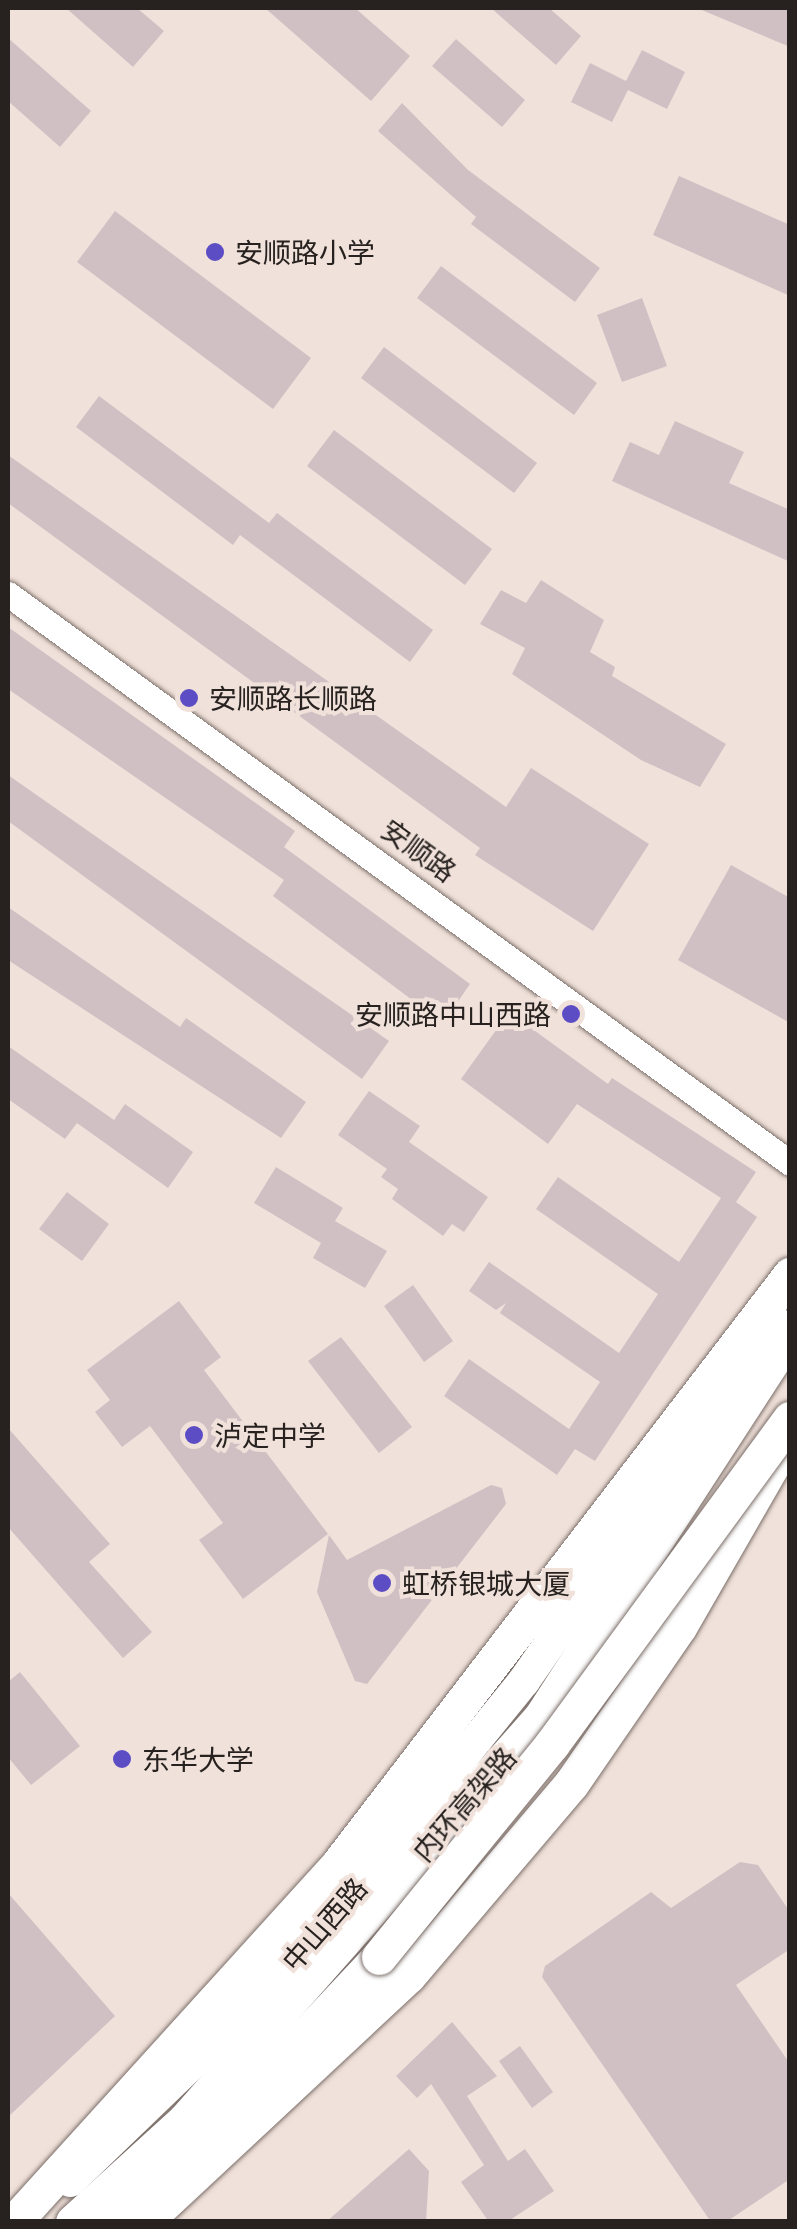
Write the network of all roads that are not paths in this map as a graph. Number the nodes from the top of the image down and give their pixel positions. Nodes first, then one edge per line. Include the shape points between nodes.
1 (8, 594) edge
2 (790, 1162) edge
3 (790, 1275) edge
4 (790, 1296) edge
5 (790, 1334) edge
6 (790, 1418) edge
7 (790, 1434) edge
8 (215, 2132) junction
9 (14, 2222) edge
10 (26, 2222) edge
11 (74, 2222) edge
12 (105, 2222) edge
13 (117, 2222) edge
14 (128, 2222) edge
15 (144, 2222) edge

1 - 2 street, 安顺路
3 - 9 highway via 340,1862 217,2006
4 - 10 main road, 中山西路 via 524,1681 345,1902 248,2010
5 - 11 highway, 内环高架路 via 541,1716 185,2120
6 - 8 highway, 内环高架路, bridge via 552,1744 379,1957
6 - 12 main road, 中山西路 via 657,1611 422,1903
7 - 15 highway via 679,1628 571,1784 408,1976
8 - 13 highway, 内环高架路
8 - 14 highway

